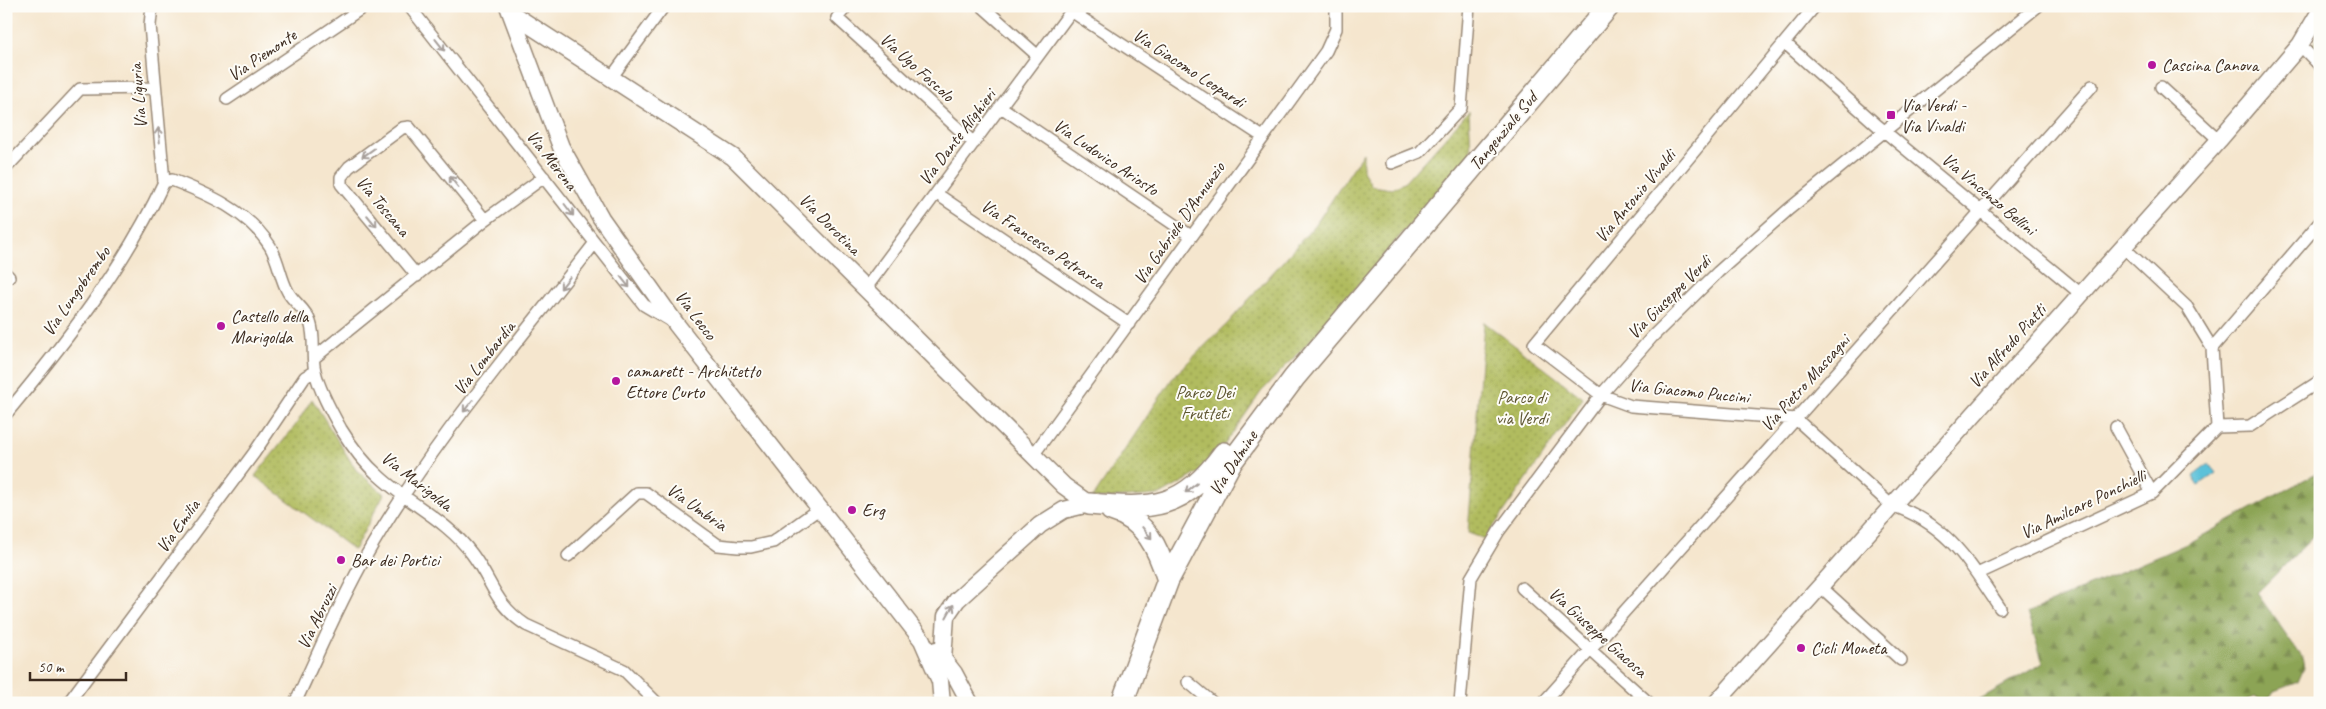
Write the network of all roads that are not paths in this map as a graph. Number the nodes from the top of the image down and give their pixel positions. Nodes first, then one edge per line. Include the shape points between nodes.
1 (152, 6) edge
2 (366, 6) edge
3 (410, 6) edge
4 (664, 6) edge
5 (847, 6) edge
6 (982, 6) edge
7 (1336, 6) edge
8 (1469, 6) edge
9 (1609, 6) edge
10 (1815, 6) edge
11 (2038, 6) edge
12 (506, 8) edge
13 (1073, 9) edge
14 (2320, 11) edge
15 (1785, 43) junction
16 (2300, 45) junction
17 (1038, 56) junction
18 (2320, 66) edge
19 (611, 78) junction
20 (2092, 86) dead end
21 (2161, 87) dead end
22 (154, 88) junction
23 (227, 99) dead end
24 (1001, 107) junction
25 (1885, 132) junction
26 (1263, 137) junction
27 (2219, 140) junction
28 (974, 143) junction
29 (1392, 163) dead end
30 (6, 168) edge
31 (544, 177) junction
32 (164, 182) junction
33 (937, 194) junction
34 (1982, 212) junction
35 (485, 220) junction
36 (2319, 225) edge
37 (1191, 236) junction
38 (594, 244) junction
39 (2122, 246) junction
40 (1396, 255) junction
41 (417, 276) junction
42 (866, 288) junction
43 (2081, 294) junction
44 (676, 324) junction
45 (1130, 324) junction
46 (2212, 348) junction
47 (314, 358) junction
48 (315, 371) junction
49 (2320, 381) edge
50 (1600, 395) junction
51 (6, 414) edge
52 (1796, 419) junction
53 (2116, 427) dead end
54 (2217, 427) junction
55 (1034, 454) junction
56 (2152, 493) junction
57 (404, 496) junction
58 (1089, 504) junction
59 (1891, 505) junction
60 (820, 508) junction
61 (568, 556) dead end
62 (1977, 574) junction
63 (1168, 580) junction
64 (1820, 586) junction
65 (1522, 588) dead end
66 (2000, 608) dead end
67 (922, 640) junction
68 (1591, 649) junction
69 (943, 659) junction
70 (1901, 660) dead end
71 (1188, 682) dead end
72 (68, 703) edge
73 (295, 703) edge
74 (657, 703) edge
75 (942, 703) edge
76 (970, 703) edge
77 (1122, 703) edge
78 (1213, 703) edge
79 (1460, 703) edge
80 (1543, 703) edge
81 (1649, 703) edge
82 (1716, 703) edge

1 - 22 street, Via Liguria
2 - 23 street, Via Piemonte
3 -> 31 street, Via Merena
4 - 19 street
5 - 28 street, Via Ugo Foscolo via 837,18
6 - 17 street
7 - 26 street, Via Gabriele D'Annunzio via 1336,30 1332,41
8 - 29 street via 1461,108 1420,152
9 - 40 highway, Tangenziale Sud
10 - 15 street, Via Antonio Vivaldi
11 - 25 street, Via Giuseppe Verdi
12 - 19 main road, Via Dorotina
12 - 44 main road, Via Lecco via 561,147 601,218
13 - 17 street, Via Dante Alighieri
13 - 26 street, Via Giacomo Leopardi
14 - 16 main road, Via Alfredo Piatti
15 - 25 street, Via Vincenzo Bellini
15 - 50 street, Via Antonio Vivaldi via 1534,344
16 - 18 street
16 - 27 main road, Via Alfredo Piatti
17 - 24 street, Via Dante Alighieri
19 - 42 main road, Via Dorotina via 733,157
20 - 34 street, Via Pietro Mascagni
21 - 27 street
22 - 30 street via 80,89
32 -> 22 street, Via Liguria
24 - 28 street, Via Dante Alighieri
24 - 37 street, Via Ludovico Ariosto
25 - 34 street, Via Vincenzo Bellini
25 - 50 street, Via Giuseppe Verdi via 1789,209 1718,272 1652,336
26 - 37 street, Via Gabriele D'Annunzio
27 - 39 main road, Via Alfredo Piatti
28 - 33 street, Via Dante Alighieri
31 - 35 street
31 -> 38 street, Via Merena
32 - 47 street, Via Marigolda via 172,180 210,194 256,229 274,254 288,292 310,321
32 - 51 street, Via Lungobrembo via 114,270
33 - 42 street, Via Dante Alighieri
33 - 45 street, Via Francesco Petrarca
34 - 43 street, Via Vincenzo Bellini
34 - 52 street, Via Pietro Mascagni
35 - 41 street
35 -> 41 street, Via Toscana via 409,127 402,128 349,167 341,177 341,184
36 - 46 street
37 - 45 street, Via Gabriele D'Annunzio
38 -> 44 street, Via Merena via 644,305
38 -> 57 street, Via Lombardia via 426,461
39 - 43 main road, Via Alfredo Piatti
39 - 46 street via 2187,307
40 -> 58 highway via 1351,299 1274,385 1205,477 1164,504 1132,508
40 - 63 highway, Via Dalmine via 1294,378 1230,464
41 - 47 street
42 - 55 main road, Via Dorotina
43 - 59 main road, Via Alfredo Piatti
44 - 60 main road, Via Lecco
45 - 55 street, Via Gabriele D'Annunzio
46 - 54 street
47 - 48 street, Via Marigolda
48 - 57 street, Via Marigolda via 341,428 360,458
48 - 72 street, Via Emilia via 305,377 254,454
49 - 54 street via 2250,426
50 - 52 street, Via Giacomo Puccini via 1631,406
50 - 79 street, Via Giuseppe Verdi via 1499,531 1471,578
52 - 59 street
52 - 68 street, Via Pietro Mascagni
53 - 56 street
54 - 56 street, Via Amilcare Ponchielli
55 - 58 main road, Via Dorotina via 1064,486
56 - 62 street, Via Amilcare Ponchielli
57 - 73 street, Via Abruzzi via 365,557
57 - 74 street, Via Marigolda via 456,535 511,615 624,670
58 -> 63 highway via 1119,512 1146,530
69 -> 58 main road via 946,616 957,600 1040,525 1064,510
59 - 62 street via 1906,510 1947,535
59 - 64 main road, Via Alfredo Piatti
60 - 61 street, Via Umbria via 773,542 738,547 718,545 646,493 637,493
60 - 67 main road, Via Lecco
62 - 66 street
63 - 77 highway, Via Dalmine
64 - 70 street
64 - 82 main road, Via Alfredo Piatti
65 - 68 street, Via Giuseppe Giacosa
67 - 69 main road, Via Lecco via 933,646
67 - 75 main road, Via Lecco via 940,681
68 - 80 street, Via Pietro Mascagni
68 - 81 street, Via Giuseppe Giacosa
69 - 76 main road, Via Lecco
71 - 78 street

